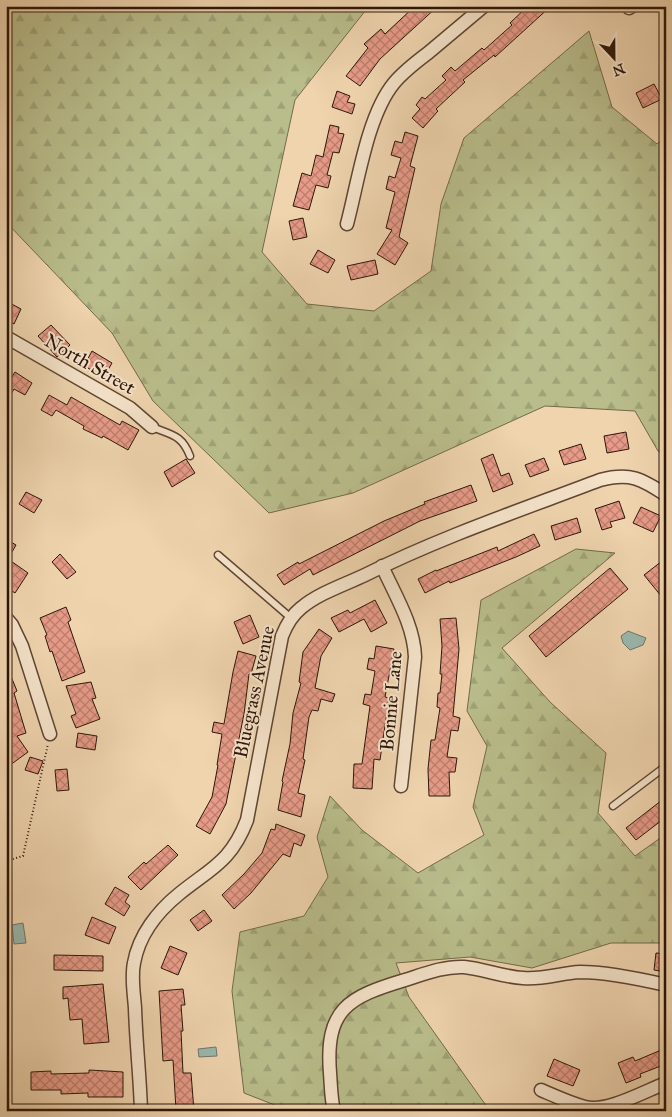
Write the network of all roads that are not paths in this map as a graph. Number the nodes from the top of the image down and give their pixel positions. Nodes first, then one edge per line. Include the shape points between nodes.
1 (484, 6) edge
2 (347, 224) dead end
3 (6, 337) edge
4 (152, 427) joint
5 (190, 456) dead end
6 (666, 495) edge
7 (218, 555) dead end
8 (382, 566) junction
9 (6, 618) edge
10 (292, 618) junction
11 (50, 734) road end
12 (666, 766) edge
13 (401, 786) dead end
14 (613, 806) dead end
15 (666, 985) edge
16 (666, 1082) edge
17 (541, 1090) dead end
18 (141, 1111) edge
19 (334, 1111) edge

1 - 2 street via 413,64 386,94 367,145
3 - 4 street, North Street via 130,408
4 - 5 lane via 180,438
6 - 8 street, Bluegrass Avenue via 640,478 606,478
7 - 10 lane
8 - 10 street, Bluegrass Avenue via 302,607
8 - 13 street, Bonnie Lane via 415,644
9 - 11 street via 22,646
10 - 18 street, Bluegrass Avenue via 282,636 248,820 242,836 221,862 159,913 134,960
12 - 14 lane
15 - 19 street via 610,974 579,972 524,978 446,968 374,990 356,998 334,1024 329,1055
16 - 17 street via 595,1108 585,1108

